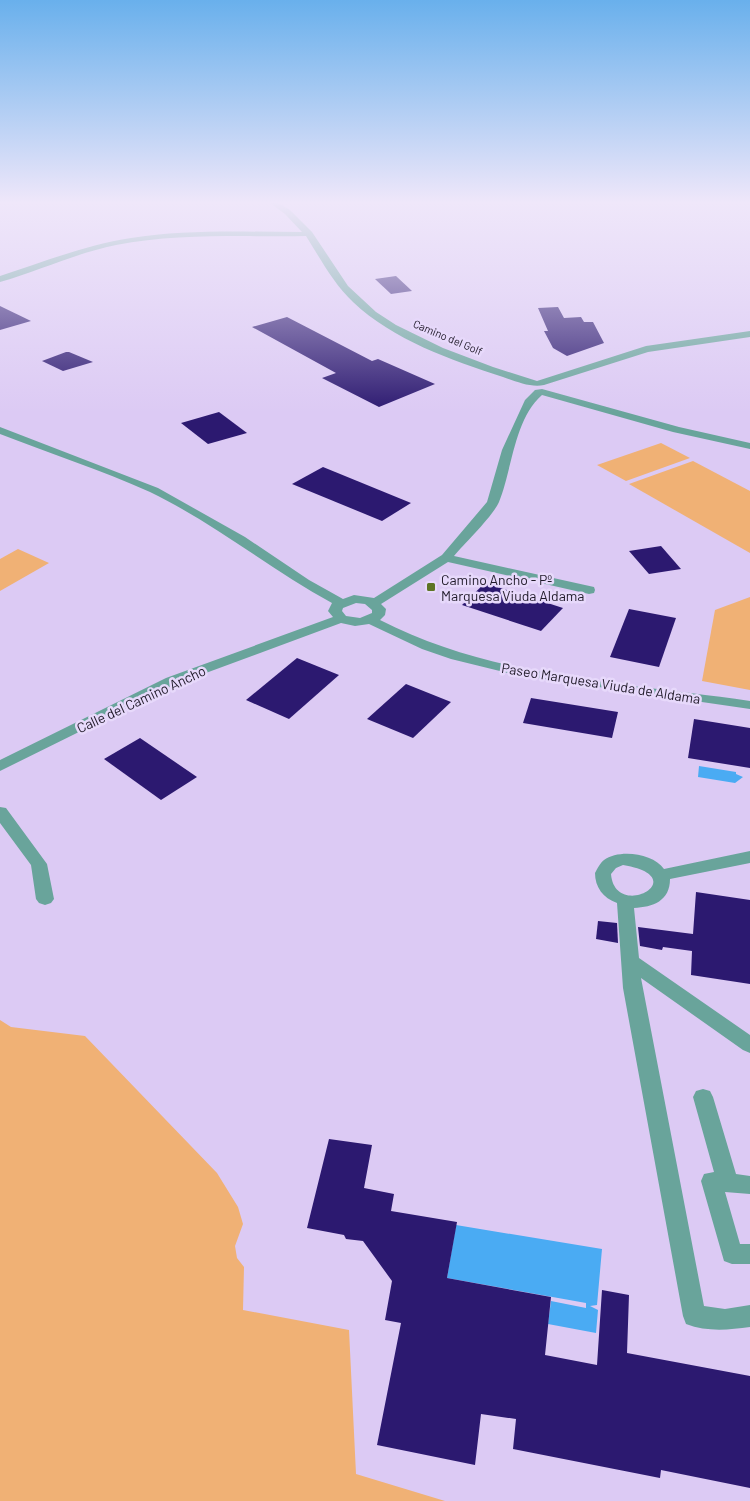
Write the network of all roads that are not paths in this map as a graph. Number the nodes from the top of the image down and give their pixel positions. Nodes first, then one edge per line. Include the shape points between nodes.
1 (17, 273) edge
2 (334, 273) edge
3 (0, 279) edge
4 (750, 334) edge
5 (537, 389) junction
6 (0, 430) edge
7 (750, 446) edge
8 (446, 558) junction
9 (589, 590) dead end
10 (341, 603) junction
11 (374, 603) junction
12 (341, 619) junction
13 (371, 620) junction
14 (750, 705) edge
15 (0, 766) edge
16 (0, 812) edge
17 (750, 857) edge
18 (661, 875) junction
19 (45, 899) dead end
20 (625, 900) junction
21 (631, 962) junction
22 (750, 1045) edge
23 (703, 1097) dead end
24 (728, 1182) junction
25 (750, 1185) edge
26 (750, 1254) edge
27 (750, 1316) edge

1 - 3 street
2 - 5 street, Camino del Golf via 356,300 390,324 440,350
4 - 5 street via 646,350 564,376
5 - 7 street, Camino del Golf via 677,430
5 - 8 street via 507,450 493,503
6 - 10 street via 154,490
8 - 9 street
8 - 11 street
10 - 11 street via 362,599
10 - 12 street via 335,611
11 - 13 street via 379,612
12 - 13 street
12 - 15 street, Calle del Camino Ancho via 171,681
13 - 14 street, Paseo Marquesa Viuda de Aldama via 397,634 453,655 514,672
16 - 19 street via 39,864
17 - 18 street
18 - 20 street via 664,884 660,893 638,902
18 - 20 street via 638,860 610,864 603,873 603,883
20 - 21 street via 625,934
21 - 22 street
21 - 27 street via 632,988 694,1316 725,1320
23 - 24 street
24 - 25 street
24 - 26 street via 711,1181 732,1254

